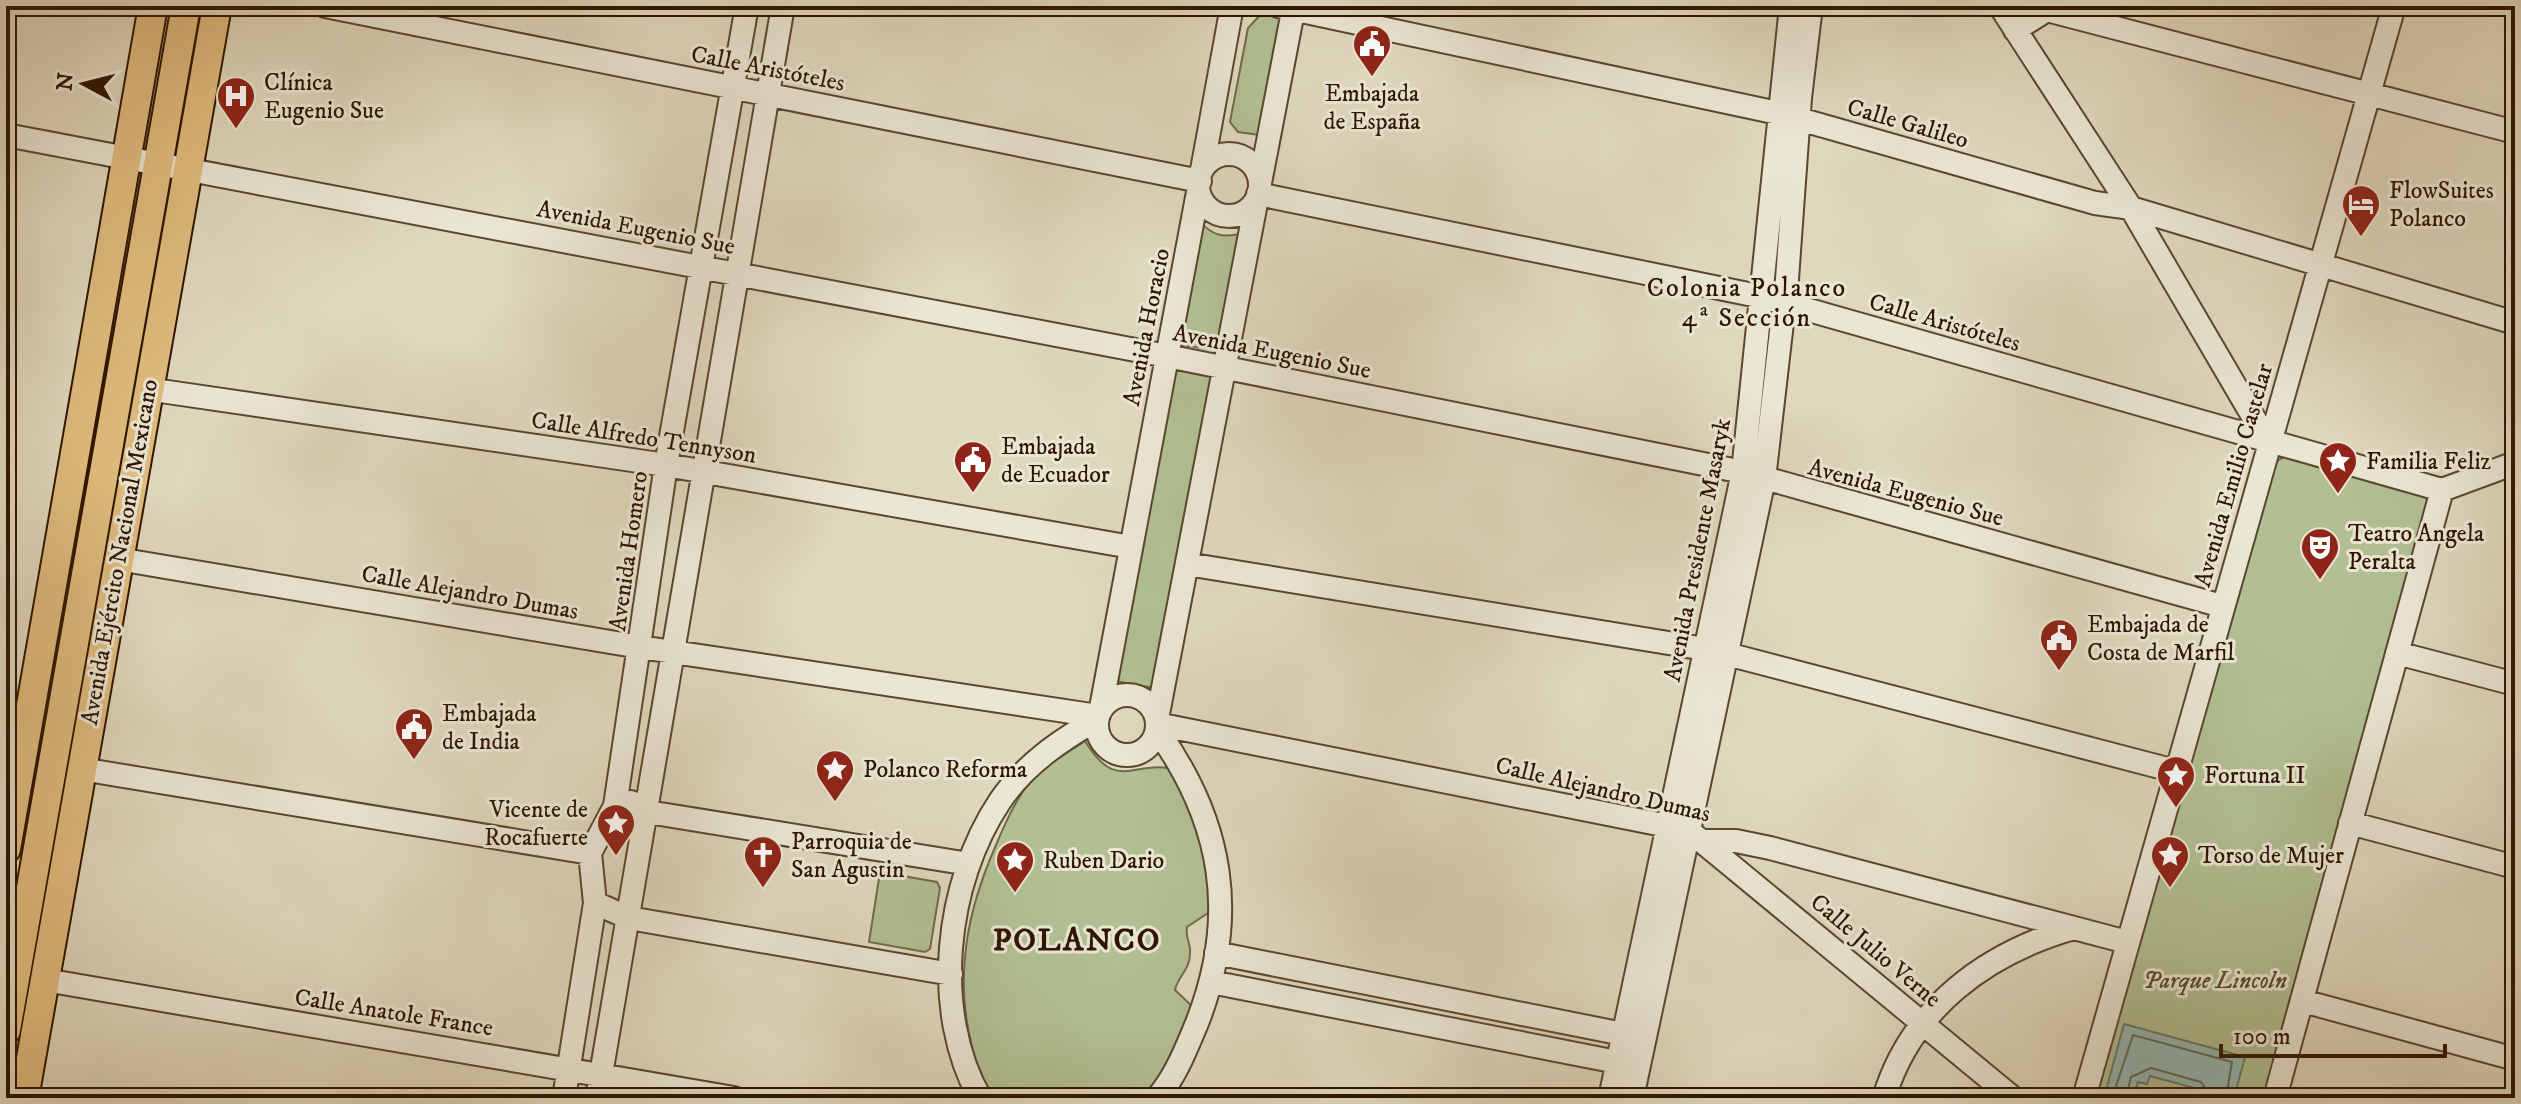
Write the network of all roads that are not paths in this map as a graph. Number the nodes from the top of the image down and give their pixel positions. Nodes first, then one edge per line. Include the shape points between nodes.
1 (153, 6) edge
2 (186, 6) edge
3 (217, 6) edge
4 (325, 6) edge
5 (747, 6) edge
6 (783, 6) edge
7 (1232, 6) edge
8 (1791, 6) edge
9 (1811, 6) edge
10 (2000, 6) edge
11 (2394, 6) edge
12 (1289, 7) edge
13 (2015, 30) junction
14 (732, 87) junction
15 (2370, 93) junction
16 (768, 95) junction
17 (1788, 116) junction
18 (2515, 132) edge
19 (6, 135) edge
20 (127, 156) junction
21 (161, 162) junction
22 (190, 168) junction
23 (1200, 181) junction
24 (1258, 193) junction
25 (2131, 208) junction
26 (2322, 265) junction
27 (701, 266) junction
28 (736, 273) junction
29 (1774, 300) junction
30 (2515, 323) edge
31 (1167, 356) junction
32 (1224, 368) junction
33 (147, 389) junction
34 (2268, 442) junction
35 (2515, 463) edge
36 (666, 465) junction
37 (701, 472) junction
38 (1754, 476) junction
39 (2442, 490) junction
40 (1131, 547) junction
41 (118, 559) junction
42 (1187, 564) junction
43 (2222, 606) junction
44 (640, 647) junction
45 (674, 652) junction
46 (1716, 652) junction
47 (2397, 653) junction
48 (2515, 684) edge
49 (1098, 714) junction
50 (1157, 725) junction
51 (81, 769) junction
52 (2175, 771) junction
53 (615, 806) junction
54 (648, 812) junction
55 (2350, 823) junction
56 (1686, 832) junction
57 (6, 849) edge
58 (590, 853) junction
59 (969, 864) junction
60 (2515, 867) edge
61 (595, 903) junction
62 (629, 918) junction
63 (2075, 928) junction
64 (2127, 942) junction
65 (1216, 953) junction
66 (951, 974) junction
67 (45, 980) junction
68 (1211, 982) junction
69 (2303, 1001) junction
70 (1922, 1022) junction
71 (6, 1030) edge
72 (1623, 1034) junction
73 (2515, 1059) edge
74 (1617, 1062) junction
75 (569, 1067) junction
76 (601, 1073) junction
77 (24, 1098) edge
78 (564, 1098) edge
79 (597, 1098) edge
80 (734, 1098) edge
81 (980, 1098) edge
82 (1157, 1098) edge
83 (1610, 1098) edge
84 (1632, 1098) edge
85 (1884, 1098) edge
86 (2013, 1098) edge
87 (2084, 1098) edge
88 (2275, 1098) edge

1 - 20 main road
2 - 21 main road, Avenida Ejército Nacional Mexicano
3 - 22 main road, Avenida Ejército Nacional Mexicano
4 - 14 street, Calle Aristóteles
5 - 14 street, Avenida Homero
6 - 16 street
7 - 23 street, Avenida Horacio
8 - 17 street, Avenida Presidente Masaryk
9 - 17 street, Avenida Presidente Masaryk
10 - 13 street
11 - 15 street, Avenida Emilio Castelar
12 - 17 street, Calle Galileo
12 - 24 street
13 - 15 street via 2047,10
13 - 25 street
14 - 16 street, Calle Aristóteles
14 - 27 street, Avenida Homero
15 - 18 street
15 - 26 street, Avenida Emilio Castelar
16 - 23 street, Calle Aristóteles
16 - 28 street
17 - 25 street, Calle Galileo via 2095,203
17 - 29 street, Avenida Presidente Masaryk
19 - 20 street, Avenida Eugenio Sue
20 - 21 street, Avenida Eugenio Sue
20 - 57 main road
21 - 22 street, Avenida Eugenio Sue
21 - 71 main road, Avenida Ejército Nacional Mexicano
22 - 27 street, Avenida Eugenio Sue
22 - 33 main road, Avenida Ejército Nacional Mexicano
23 - 24 street via 1207,209 1226,216 1237,215
23 - 24 street via 1207,161 1229,153 1249,162
23 - 31 street, Avenida Horacio
24 - 29 street, Calle Aristóteles
24 - 32 street
25 - 26 street, Calle Galileo
25 - 34 street
26 - 30 street, Calle Galileo
26 - 34 street, Avenida Emilio Castelar
27 - 28 street, Avenida Eugenio Sue
27 - 36 street, Avenida Homero
28 - 31 street, Avenida Eugenio Sue
28 - 37 street
29 - 34 street, Calle Aristóteles
29 - 38 street, Avenida Presidente Masaryk
31 - 32 street, Avenida Eugenio Sue
31 - 40 street, Avenida Horacio
32 - 38 street, Avenida Eugenio Sue
32 - 42 street
33 - 36 street, Calle Alfredo Tennyson
33 - 41 main road, Avenida Ejército Nacional Mexicano
34 - 39 street, Calle Aristóteles
34 - 43 street, Avenida Emilio Castelar
35 - 39 street
36 - 37 street, Calle Alfredo Tennyson
36 - 44 street, Avenida Homero
37 - 40 street, Calle Alfredo Tennyson
37 - 45 street
38 - 43 street, Avenida Eugenio Sue
38 - 46 street, Avenida Presidente Masaryk
39 - 47 street
40 - 49 street, Avenida Horacio
41 - 44 street, Calle Alejandro Dumas
41 - 51 main road, Avenida Ejército Nacional Mexicano
42 - 46 street
42 - 50 street
43 - 52 street, Avenida Emilio Castelar
44 - 45 street, Calle Alejandro Dumas
44 - 53 street, Avenida Homero
45 - 49 street, Calle Alejandro Dumas
45 - 54 street
46 - 52 street
46 - 56 street, Avenida Presidente Masaryk
47 - 48 street
47 - 55 street
49 - 50 street via 1114,697 1132,695 1148,703
49 - 50 street via 1101,742 1121,756 1140,753 1154,739
49 - 59 street via 1027,768 1000,801
50 - 56 street, Calle Alejandro Dumas
50 - 65 street via 1195,790 1214,845 1220,897
51 - 58 street
51 - 67 main road, Avenida Ejército Nacional Mexicano
52 - 64 street, Avenida Emilio Castelar
53 - 54 street via 631,802
53 - 58 street, Avenida Homero
54 - 59 street
54 - 62 street
55 - 60 street
55 - 69 street
56 - 63 street, Calle Alejandro Dumas via 1770,848
56 - 70 street, Calle Julio Verne
56 - 72 street, Avenida Presidente Masaryk
56 - 84 street, Avenida Presidente Masaryk
58 - 61 street
59 - 66 street
61 - 62 street
61 - 75 street
62 - 66 street
62 - 76 street
63 - 64 street, Calle Alejandro Dumas
63 - 70 street via 1998,957 1958,984
64 - 87 street, Avenida Emilio Castelar
65 - 68 street
65 - 72 street
66 - 81 street via 955,1029
67 - 75 street, Calle Anatole France
67 - 77 main road, Avenida Ejército Nacional Mexicano
68 - 74 street
68 - 82 street via 1182,1061
69 - 73 street
69 - 88 street
70 - 85 street via 1898,1058
70 - 86 street, Calle Julio Verne
72 - 74 street, Avenida Presidente Masaryk
74 - 83 street, Avenida Presidente Masaryk
75 - 76 street, Calle Anatole France
75 - 78 street
76 - 79 street
76 - 80 street, Calle Anatole France

